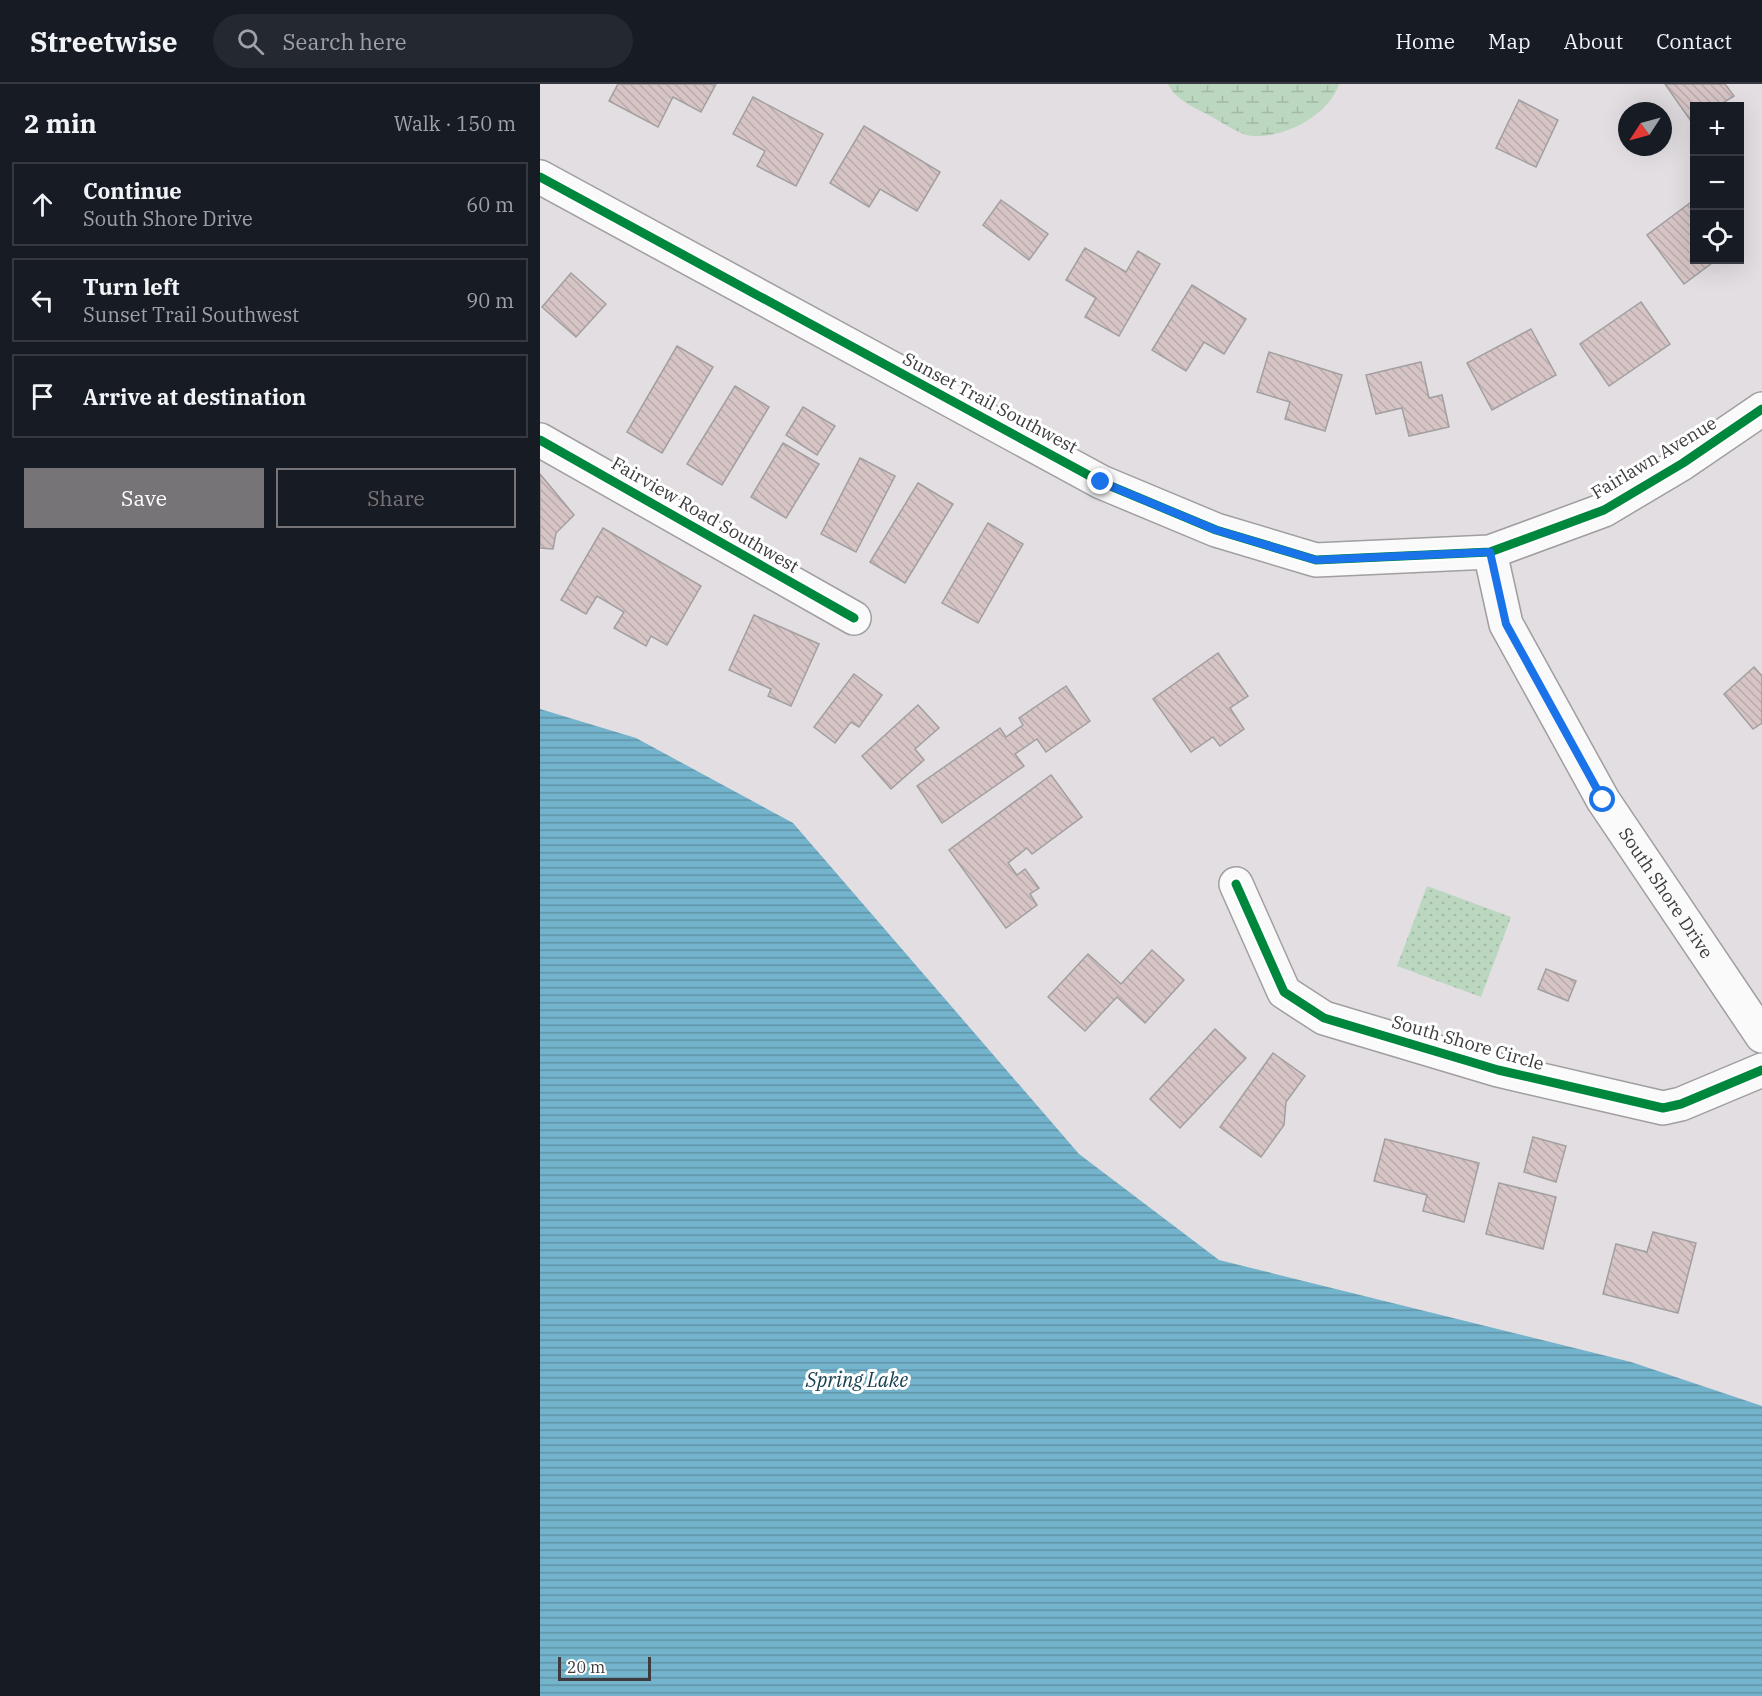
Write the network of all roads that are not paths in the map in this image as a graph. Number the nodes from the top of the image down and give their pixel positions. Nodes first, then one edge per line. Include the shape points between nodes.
1 (540, 177) edge
2 (1762, 409) edge
3 (540, 440) edge
4 (1490, 552) junction
5 (854, 618) dead end
6 (1236, 884) dead end
7 (1762, 1036) edge
8 (1762, 1070) edge

1 - 4 street, Sunset Trail Southwest via 1101,482 1216,530 1316,560
2 - 4 street, Fairlawn Avenue via 1604,510
3 - 5 street, Fairview Road Southwest
4 - 7 street, South Shore Drive via 1506,624 1603,800
6 - 8 street, South Shore Circle via 1284,992 1324,1018 1498,1070 1663,1107 1681,1104

